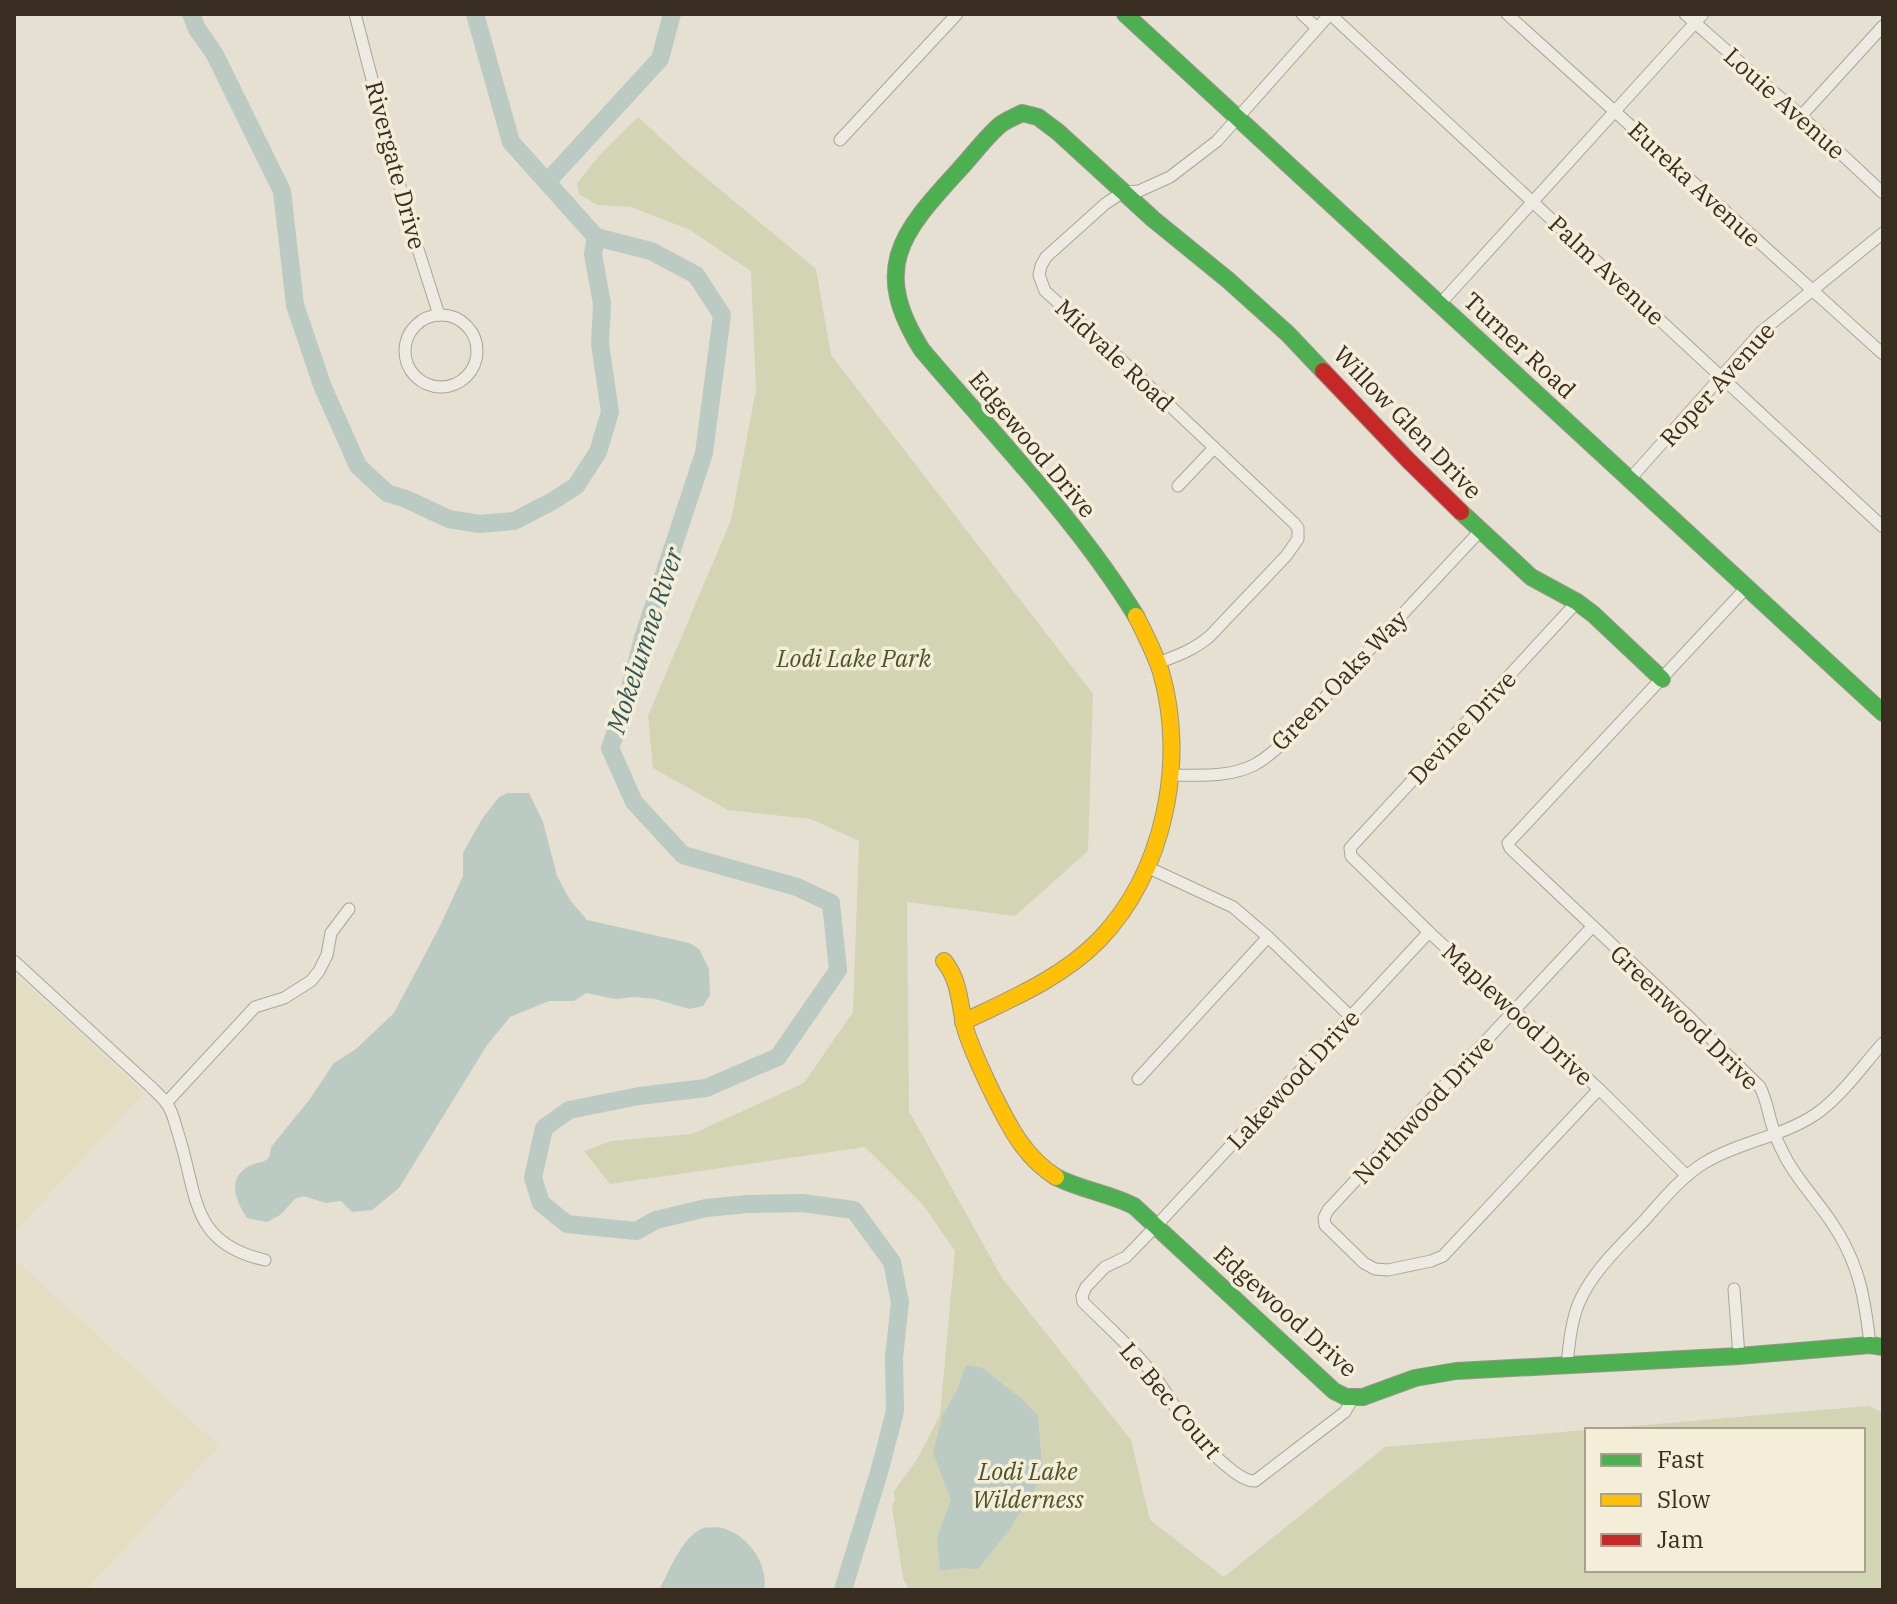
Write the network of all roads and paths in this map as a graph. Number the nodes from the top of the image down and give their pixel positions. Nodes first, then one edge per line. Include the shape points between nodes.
1 (355, 14) edge
2 (957, 14) edge
3 (1125, 14) edge
4 (1302, 14) edge
5 (1330, 14) edge
6 (1507, 14) edge
7 (1685, 14) edge
8 (1699, 18) edge
9 (1883, 26) edge
10 (1317, 28) junction
11 (1616, 111) junction
12 (1801, 116) junction
13 (1236, 118) junction
14 (840, 140) dead end
15 (1123, 192) junction
16 (1883, 193) edge
17 (1532, 201) junction
18 (1883, 233) edge
19 (1812, 291) junction
20 (1440, 304) junction
21 (439, 315) junction
22 (1883, 354) edge
23 (1722, 377) junction
24 (1214, 448) junction
25 (1630, 479) junction
26 (1178, 486) dead end
27 (1883, 527) edge
28 (1480, 531) junction
29 (1746, 588) junction
30 (1577, 602) junction
31 (1158, 663) junction
32 (1662, 679) junction
33 (1883, 713) edge
34 (1170, 775) junction
35 (1349, 852) joint
36 (1147, 867) junction
37 (349, 909) dead end
38 (1592, 927) junction
39 (1429, 932) junction
40 (1268, 937) junction
41 (14, 961) edge
42 (944, 961) dead end
43 (1514, 1011) junction
44 (1351, 1017) junction
45 (963, 1022) junction
46 (1883, 1043) edge
47 (1138, 1079) dead end
48 (1599, 1089) junction
49 (166, 1103) junction
50 (1775, 1135) junction
51 (1687, 1176) junction
52 (1157, 1225) junction
53 (265, 1260) dead end
54 (1734, 1289) dead end
55 (1877, 1346) edge
56 (1739, 1356) junction
57 (1567, 1365) junction
58 (1353, 1398) junction

1 - 21 street, Rivergate Drive
2 - 14 street
3 - 13 street, Turner Road
4 - 10 street
5 - 10 street
5 - 17 street, Palm Avenue
6 - 11 street, Eureka Avenue
7 - 8 street, Louie Avenue
8 - 11 street
8 - 12 street, Louie Avenue
9 - 12 street
10 - 13 street
11 - 17 street
11 - 19 street, Eureka Avenue
12 - 16 street, Louie Avenue
13 - 15 street via 1217,141 1170,177
13 - 20 street, Turner Road
15 - 24 street, Midvale Road via 1046,257 1041,283
15 - 28 street, Willow Glen Drive via 1288,334
15 - 31 street, Edgewood Drive via 1038,117 1022,113 1010,118 906,234 895,288 909,331 922,350 1096,555 1134,613
17 - 20 street
17 - 23 street, Palm Avenue
18 - 19 street, Roper Avenue
19 - 22 street, Eureka Avenue
19 - 23 street, Roper Avenue via 1761,332
20 - 25 street, Turner Road
21 - 21 street via 416,323 404,350 414,376 441,387 464,379 477,354 471,329 461,320
23 - 25 street, Roper Avenue
23 - 27 street, Palm Avenue
24 - 26 street
24 - 31 street, Midvale Road via 1294,523 1298,539 1200,645
25 - 29 street, Turner Road
28 - 30 street, Willow Glen Drive via 1531,577
28 - 34 street, Green Oaks Way via 1257,764 1216,775
29 - 32 street
29 - 33 street, Turner Road
30 - 32 street, Willow Glen Drive
30 - 35 street, Devine Drive
31 - 34 street, Edgewood Drive via 1171,743
32 - 38 street, Greenwood Drive via 1508,843
34 - 36 street, Edgewood Drive
35 - 39 street, Maplewood Drive
36 - 40 street via 1233,907
36 - 45 street, Edgewood Drive via 1122,912 1070,965
37 - 49 street via 331,933 327,955 311,981 284,998 255,1007
38 - 43 street, Northwood Drive
38 - 50 street, Greenwood Drive via 1755,1080 1766,1098
39 - 43 street, Maplewood Drive
39 - 44 street, Lakewood Drive
40 - 44 street
40 - 47 street
41 - 49 street
42 - 45 street, Edgewood Drive via 956,979
43 - 48 street, Maplewood Drive
43 - 48 street, Northwood Drive via 1328,1210 1323,1222 1364,1263 1388,1270 1443,1256
44 - 52 street, Lakewood Drive
45 - 52 street, Edgewood Drive via 973,1053 1027,1154 1060,1179 1111,1195
46 - 50 street via 1831,1102
48 - 51 street, Maplewood Drive
49 - 53 street via 200,1215 210,1231 245,1256
50 - 51 street via 1705,1162
50 - 55 street, Greenwood Drive via 1849,1252
51 - 57 street via 1587,1287 1571,1329
52 - 58 street, Edgewood Drive via 1334,1391
52 - 58 street, Le Bec Court via 1126,1257 1105,1267 1086,1287 1083,1302 1146,1366 1205,1446 1237,1474 1255,1481 1345,1412
54 - 56 street
55 - 56 street, Edgewood Drive
56 - 57 street, Edgewood Drive
57 - 58 street, Edgewood Drive via 1456,1371

